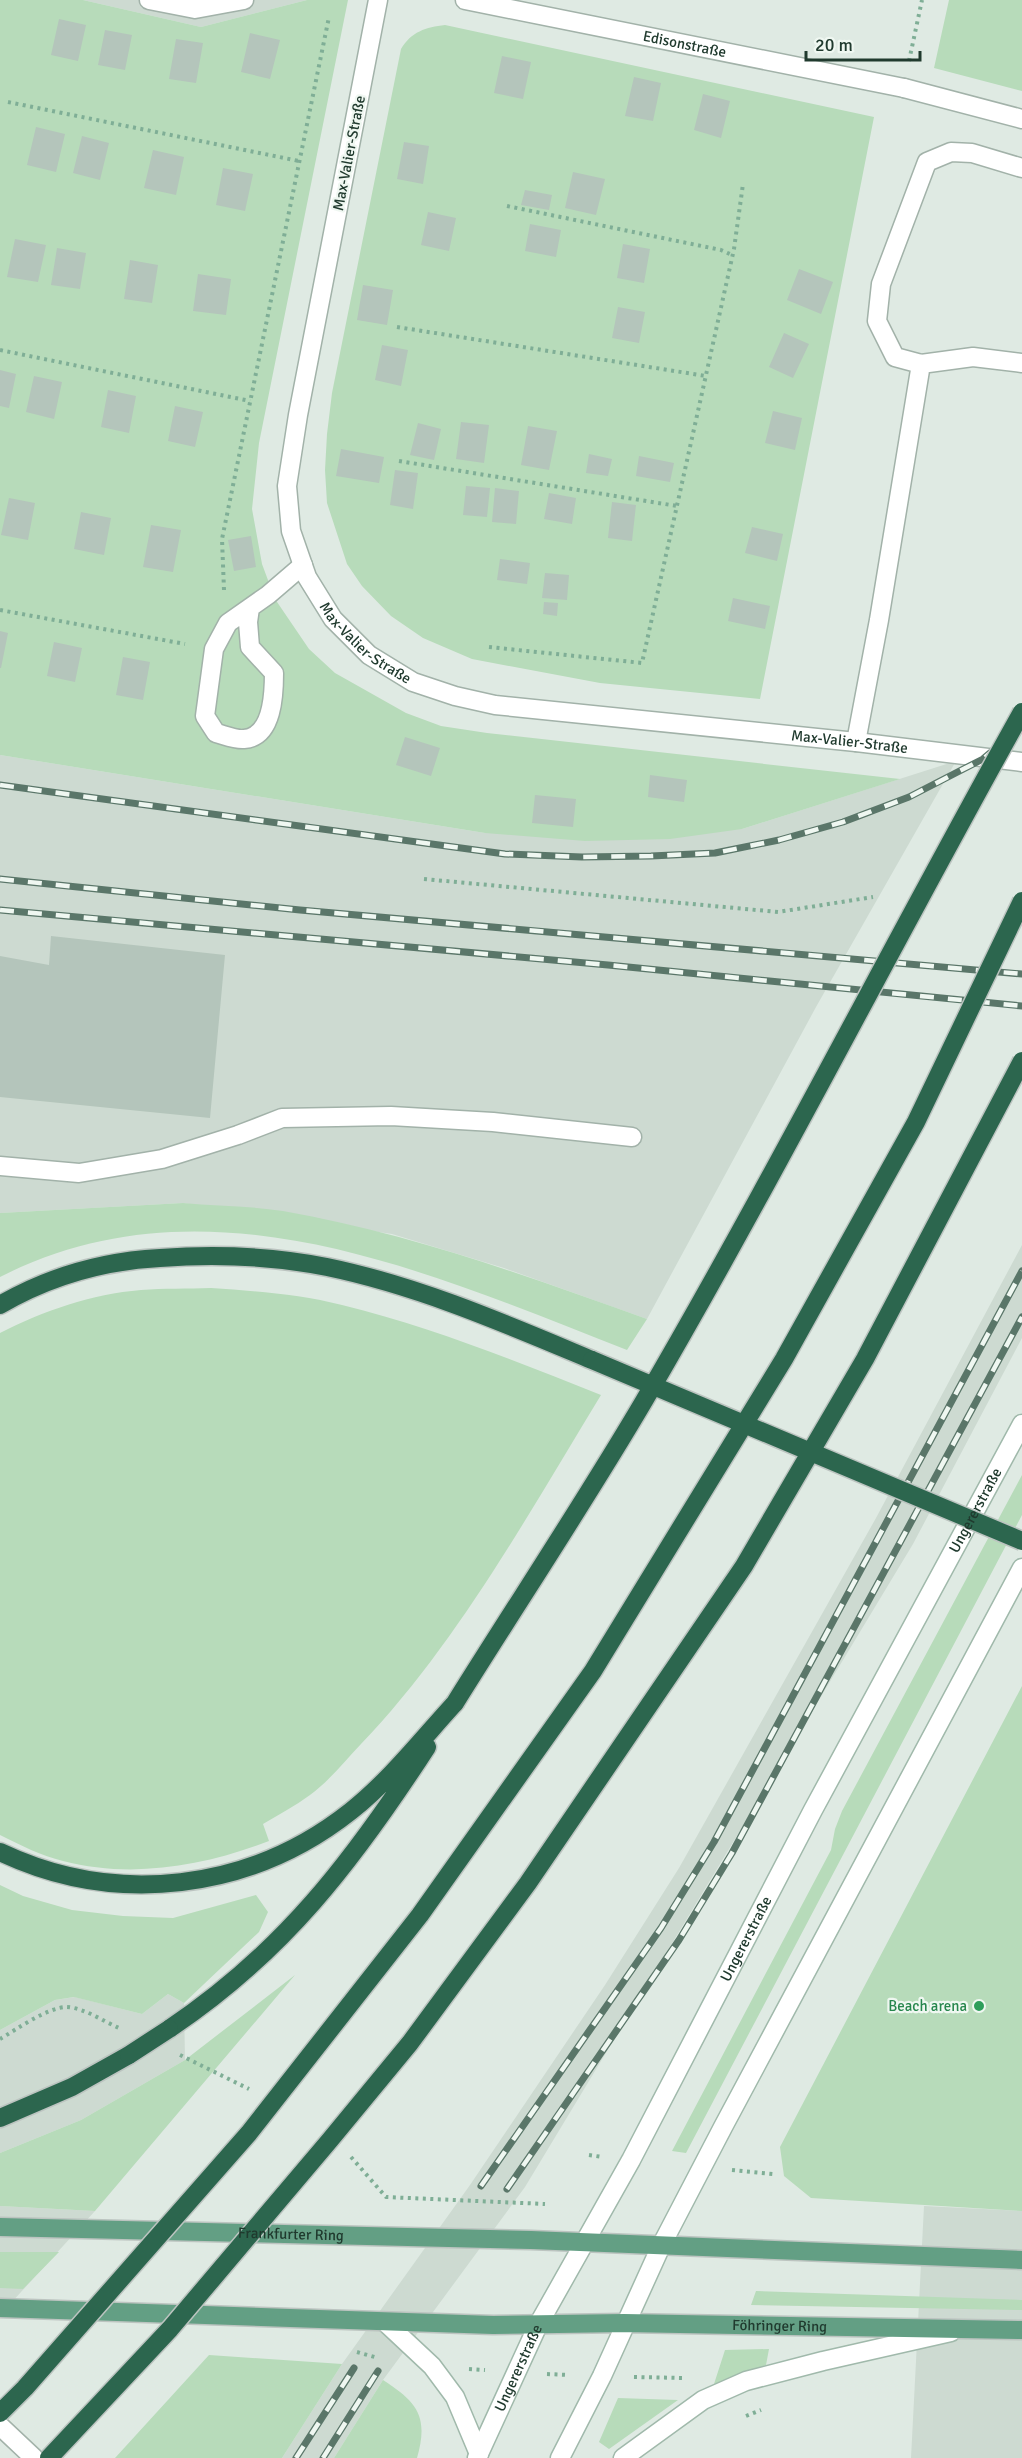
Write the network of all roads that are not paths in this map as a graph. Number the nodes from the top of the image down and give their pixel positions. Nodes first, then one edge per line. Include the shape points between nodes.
1 (149, 0) edge
2 (244, 0) edge
3 (378, 0) edge
4 (465, 0) edge
5 (1022, 119) edge
6 (1022, 168) edge
7 (1022, 363) edge
8 (921, 364) junction
9 (303, 565) junction
10 (250, 608) junction
11 (1022, 712) edge
12 (856, 742) junction
13 (1022, 762) edge
14 (1022, 901) edge
15 (1022, 1061) edge
16 (632, 1137) dead end
17 (0, 1166) edge
18 (0, 1305) edge
19 (1022, 1424) edge
20 (1022, 1541) edge
21 (1022, 1568) edge
22 (455, 1703) junction
23 (0, 1852) edge
24 (0, 2118) edge
25 (0, 2227) edge
26 (582, 2243) junction
27 (662, 2246) junction
28 (1022, 2260) edge
29 (0, 2308) edge
30 (385, 2322) junction
31 (624, 2324) junction
32 (538, 2325) junction
33 (962, 2330) junction
34 (1022, 2330) edge
35 (0, 2414) edge
36 (0, 2426) edge
37 (478, 2456) edge
38 (34, 2458) edge
39 (49, 2458) edge
40 (560, 2458) edge
41 (623, 2458) edge

1 - 2 main road via 195,9
3 - 9 main road, Max-Valier-Straße via 287,486 291,531
4 - 5 main road, Edisonstraße via 904,88
6 - 8 main road via 972,153 951,152 927,162 881,284 877,321 895,357
7 - 8 main road via 974,357
8 - 12 main road
9 - 10 main road
9 - 12 main road, Max-Valier-Straße via 333,619 369,655 413,682 455,696 495,705
10 - 10 main road via 250,647 274,673 274,691 261,731 244,740 216,734 205,716 214,649 228,623
11 - 22 highway, bridge via 775,1170 649,1393
12 - 13 main road, Max-Valier-Straße
14 - 35 highway, bridge via 916,1122 784,1359 593,1671 420,1915 249,2133
15 - 39 highway, bridge via 865,1359 744,1566 528,1883 410,2043 330,2140 170,2329
16 - 17 main road via 391,1116 282,1118 162,1159 79,1173
18 - 20 highway, bridge via 43,1284 125,1262 195,1256 265,1258 324,1266 479,1313
19 - 26 main road, Ungererstraße via 813,1810 631,2160
21 - 27 main road
22 - 23 highway via 381,1783 337,1821 253,1866 159,1885 94,1882 57,1874
22 - 24 highway, bridge via 359,1847 281,1938 234,1980 129,2055
25 - 26 main road, Frankfurter Ring
26 - 27 main road
26 - 32 main road, Ungererstraße
27 - 28 main road
27 - 31 main road
29 - 30 main road
30 - 32 main road
30 - 37 main road via 432,2366 455,2397
31 - 32 main road, Föhringer Ring
31 - 33 main road, Föhringer Ring
31 - 40 main road
32 - 37 main road, Ungererstraße
33 - 34 main road, Föhringer Ring
33 - 41 main road via 746,2381 703,2400
36 - 38 main road

